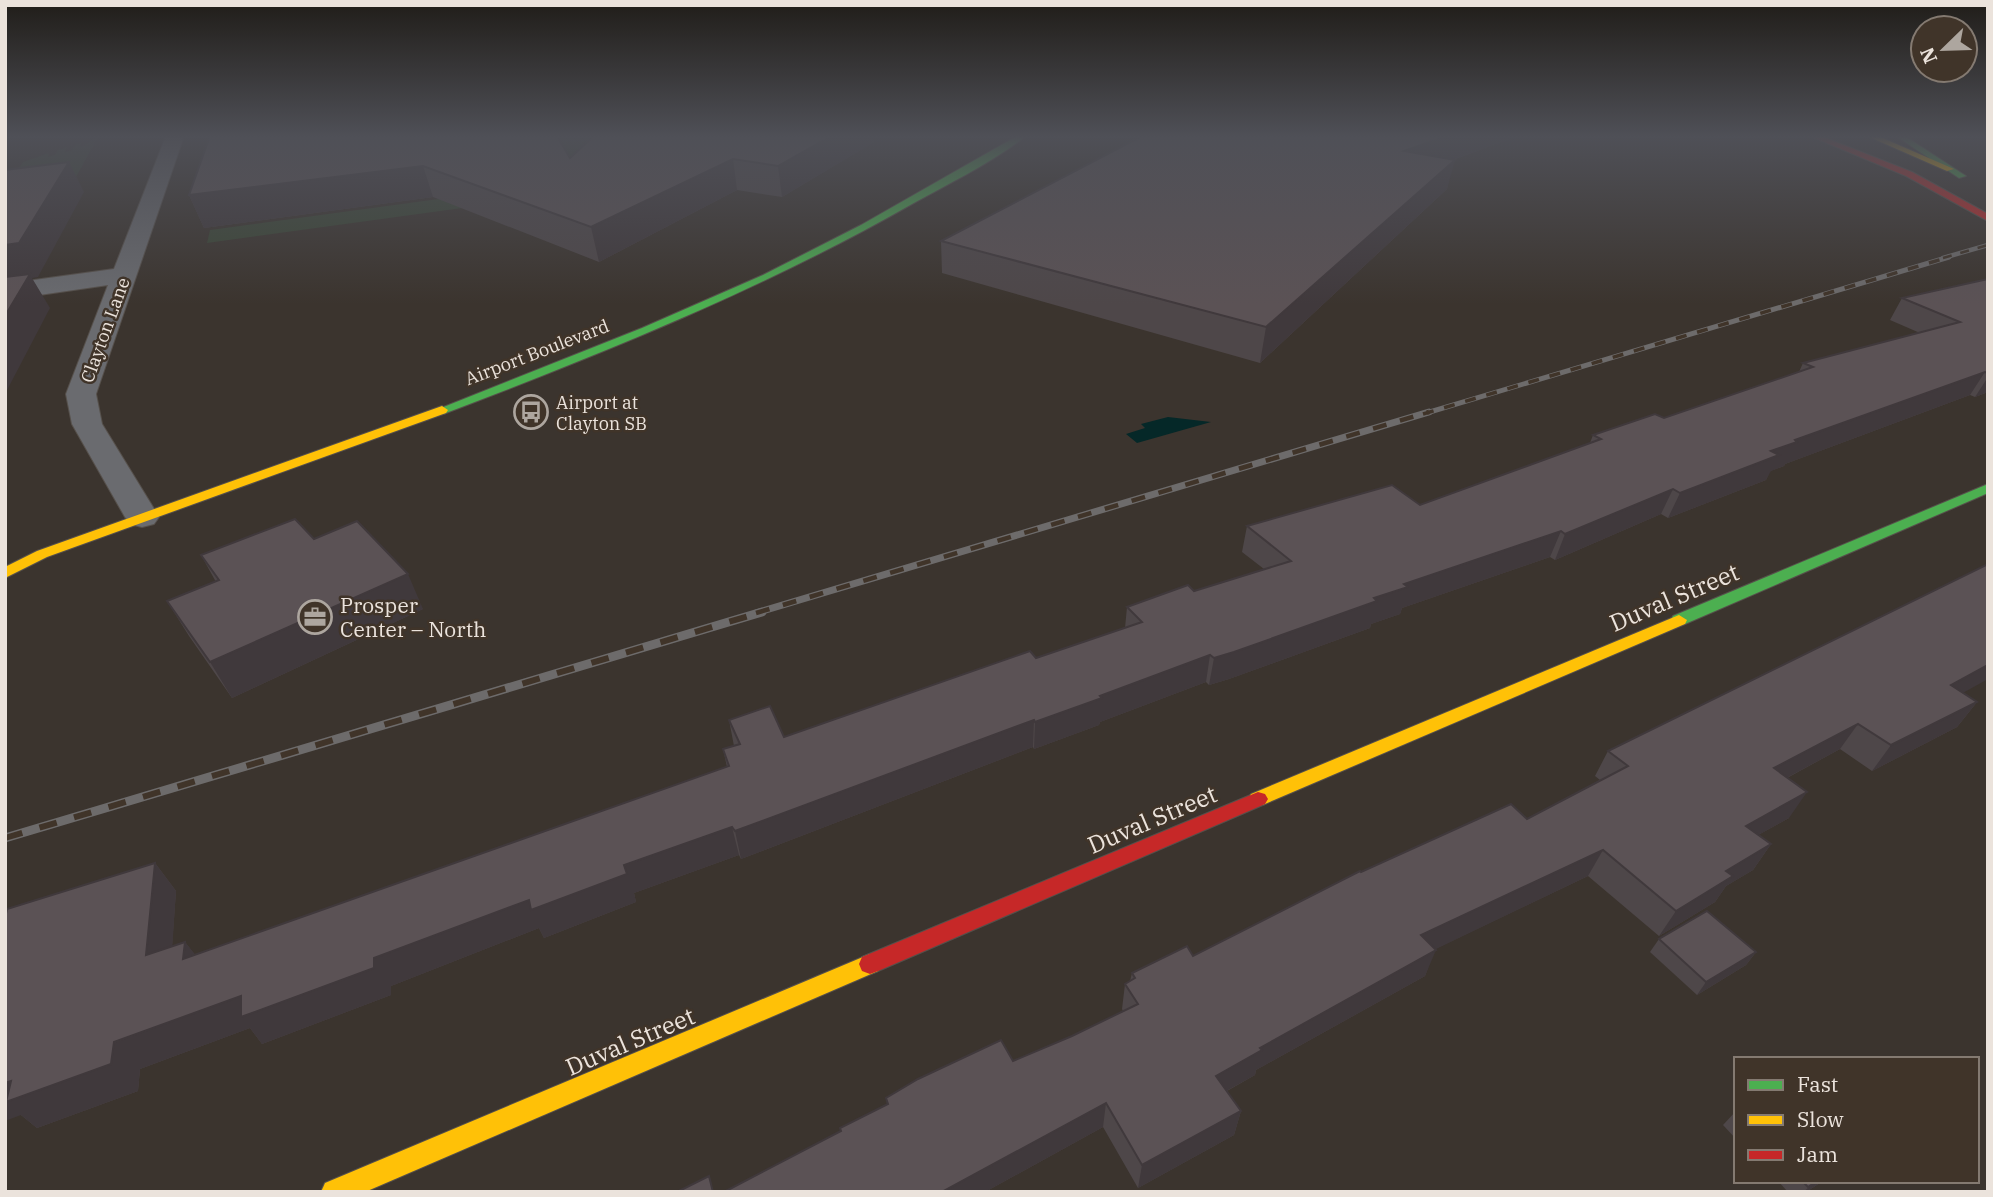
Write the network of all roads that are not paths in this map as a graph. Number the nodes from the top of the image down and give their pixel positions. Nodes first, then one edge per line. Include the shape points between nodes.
1 (155, 192) edge
2 (928, 192) edge
3 (1941, 192) edge
4 (1988, 218) edge
5 (126, 275) junction
6 (5, 292) edge
7 (1988, 488) edge
8 (142, 517) junction
9 (42, 554) junction
10 (5, 560) edge
11 (5, 573) edge
12 (334, 1192) edge

1 - 5 street, Clayton Lane
2 - 8 main road, Airport Boulevard via 678,318 418,419
3 - 4 main road
5 - 6 street
5 - 8 street, Clayton Lane via 81,394 87,424
7 - 12 main road, Duval Street
8 - 9 main road, Airport Boulevard
9 - 10 main road, Airport Boulevard
9 - 11 main road, Airport Boulevard

